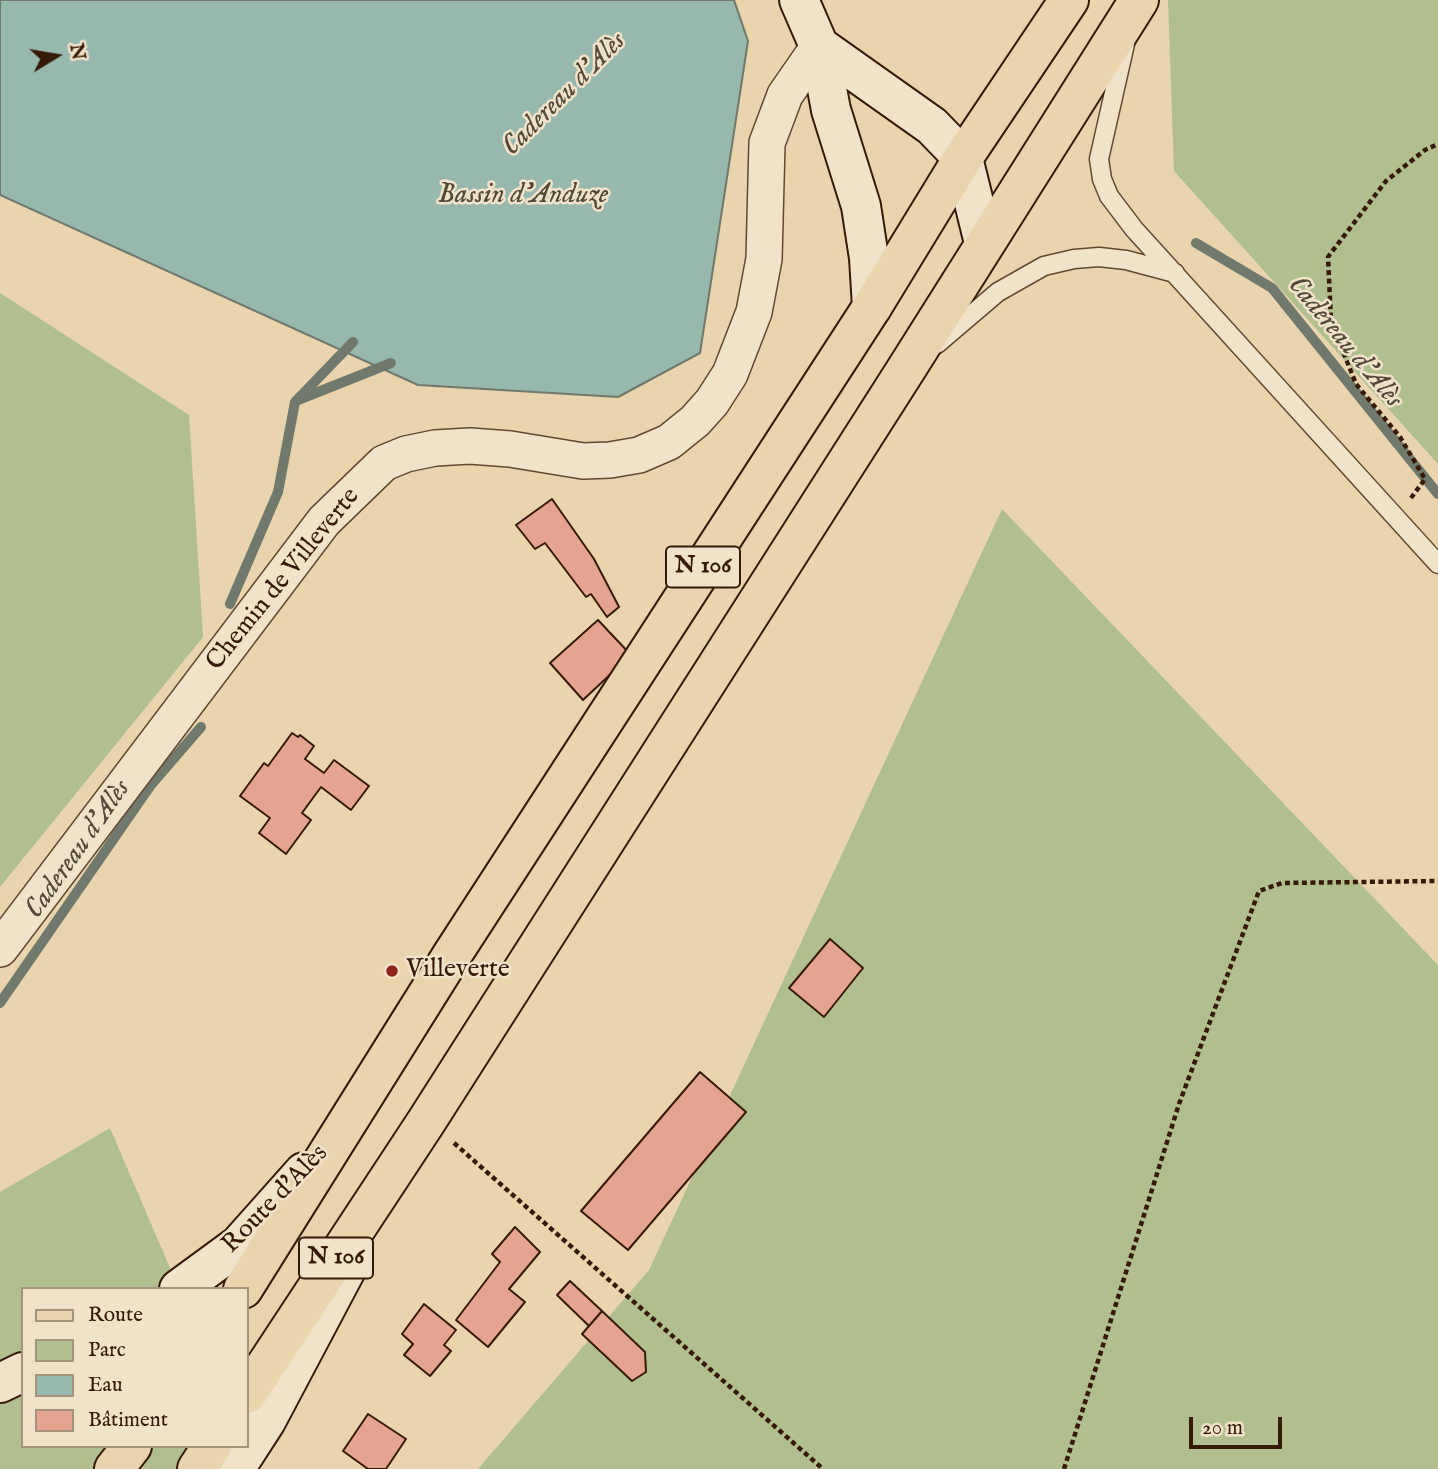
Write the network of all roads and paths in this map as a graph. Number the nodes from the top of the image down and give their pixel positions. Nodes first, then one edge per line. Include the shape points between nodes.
1 (799, 0) edge
2 (1069, 0) edge
3 (1137, 4) edge
4 (819, 47) junction
5 (1438, 144) edge
6 (963, 158) junction
7 (984, 243) junction
8 (1175, 273) junction
9 (872, 307) junction
10 (905, 371) junction
11 (1396, 518) junction
12 (1438, 564) edge
13 (1438, 881) edge
14 (0, 949) edge
15 (426, 1122) junction
16 (338, 1134) junction
17 (182, 1287) edge
18 (244, 1287) edge
19 (21, 1373) edge
20 (0, 1382) edge
21 (248, 1392) edge
22 (130, 1448) edge
23 (211, 1448) edge
24 (114, 1469) edge
25 (197, 1469) edge
26 (235, 1469) edge
27 (823, 1469) edge
28 (1064, 1469) edge

1 - 4 main road
2 - 6 main road, N 106
3 - 7 main road, N 106
3 - 8 lane via 1099,159 1102,179 1118,211
4 - 6 main road via 932,126
4 - 9 main road via 831,110 861,206
4 - 14 street, Chemin de Villeverte via 785,95 767,143 764,259 754,312 730,374 695,421 669,442 639,455 610,460 583,461 470,446 435,448 384,463 324,521
5 - 11 path via 1386,181 1328,257 1331,321 1356,384 1400,437 1425,479
6 - 7 main road
6 - 9 main road, N 106
7 - 10 main road, N 106
8 - 10 lane via 1099,257 1044,266 998,292
8 - 11 lane
9 - 16 main road, N 106
10 - 15 main road, N 106
11 - 12 lane
13 - 28 path via 1282,883 1259,891 1180,1104
15 - 21 main road, N 106
15 - 26 main road via 266,1421
15 - 27 path via 460,1147
16 - 17 main road, Route d'Alès via 239,1245
16 - 18 main road, N 106
19 - 20 main road
22 - 24 main road
23 - 25 main road

